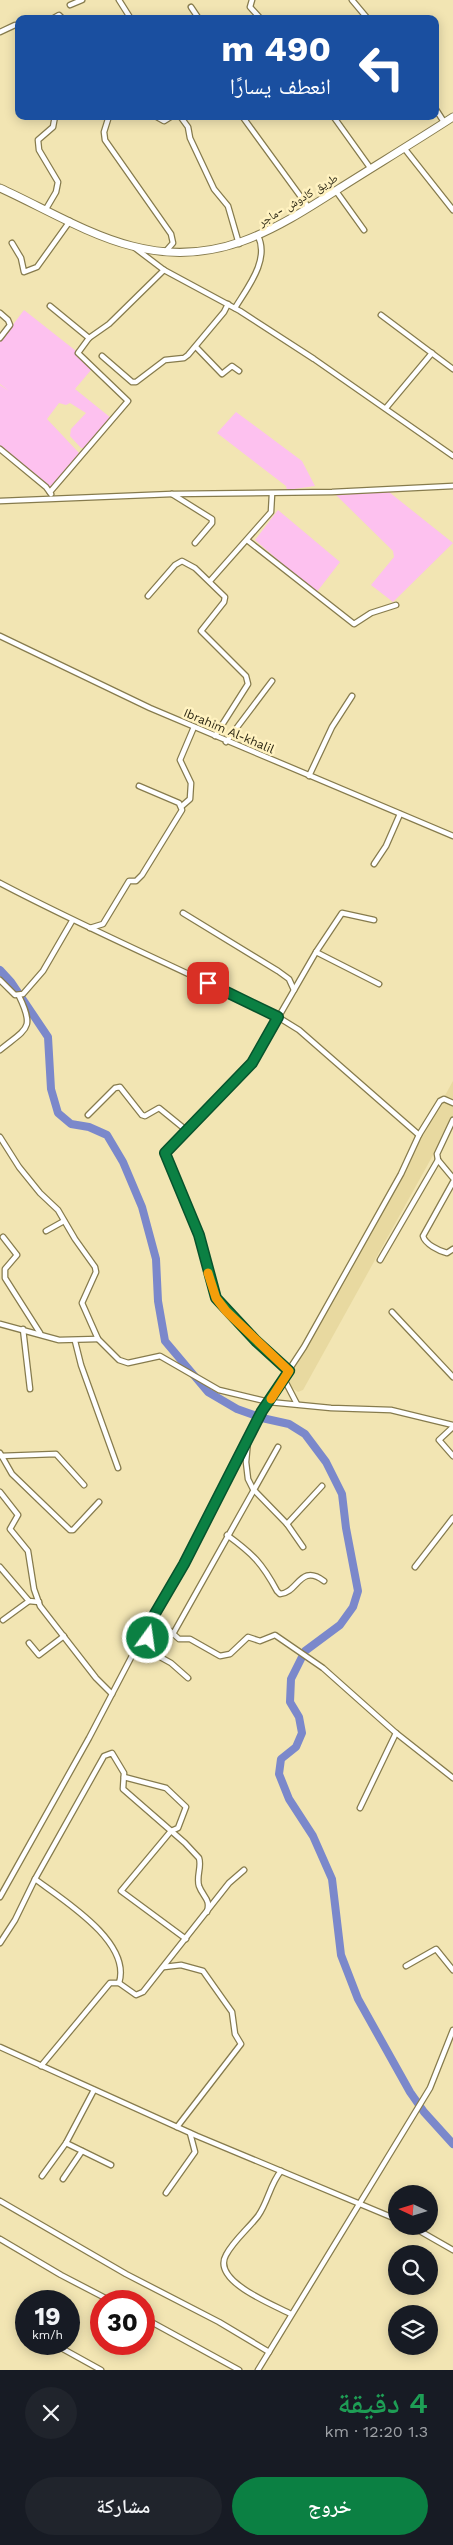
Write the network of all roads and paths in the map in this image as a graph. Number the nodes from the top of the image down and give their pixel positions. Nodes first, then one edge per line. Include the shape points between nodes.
1 (82, 0) edge
2 (119, 0) edge
3 (252, 0) edge
4 (352, 0) edge
5 (70, 5) dead end
6 (191, 7) dead end
7 (128, 15) edge
8 (196, 15) edge
9 (258, 15) edge
10 (365, 15) edge
11 (15, 25) edge
12 (0, 32) edge
13 (439, 114) edge
14 (453, 117) edge
15 (54, 120) edge
16 (107, 120) edge
17 (183, 120) edge
18 (245, 120) edge
19 (335, 120) edge
20 (444, 122) junction
21 (404, 148) junction
22 (371, 169) junction
23 (0, 188) edge
24 (336, 191) junction
25 (309, 208) junction
26 (46, 209) junction
27 (453, 210) edge
28 (70, 221) junction
29 (364, 230) dead end
30 (258, 236) junction
31 (12, 243) dead end
32 (239, 244) junction
33 (132, 246) junction
34 (165, 252) junction
35 (164, 270) junction
36 (228, 304) junction
37 (50, 306) dead end
38 (235, 308) junction
39 (0, 313) edge
40 (381, 315) dead end
41 (0, 338) edge
42 (89, 338) junction
43 (196, 347) junction
44 (432, 353) junction
45 (102, 356) dead end
46 (453, 369) edge
47 (239, 371) dead end
48 (386, 408) junction
49 (0, 449) edge
50 (453, 456) edge
51 (453, 486) edge
52 (50, 492) junction
53 (172, 494) junction
54 (272, 494) junction
55 (52, 497) junction
56 (0, 501) edge
57 (247, 540) junction
58 (195, 542) dead end
59 (210, 581) junction
60 (148, 596) dead end
61 (396, 605) dead end
62 (0, 636) edge
63 (272, 681) dead end
64 (352, 696) dead end
65 (194, 727) junction
66 (214, 736) junction
67 (226, 742) junction
68 (309, 776) junction
69 (139, 786) dead end
70 (182, 806) junction
71 (400, 814) junction
72 (453, 836) edge
73 (374, 864) dead end
74 (0, 883) edge
75 (183, 913) dead end
76 (374, 920) dead end
77 (72, 921) junction
78 (90, 928) junction
79 (316, 952) junction
80 (0, 980) edge
81 (379, 984) dead end
82 (294, 990) junction
83 (19, 996) junction
84 (278, 1017) junction
85 (0, 1050) edge
86 (453, 1103) edge
87 (88, 1115) dead end
88 (453, 1120) edge
89 (186, 1130) junction
90 (419, 1135) junction
91 (0, 1137) edge
92 (438, 1160) junction
93 (453, 1180) edge
94 (64, 1221) junction
95 (46, 1231) dead end
96 (3, 1237) dead end
97 (453, 1249) edge
98 (380, 1260) dead end
99 (392, 1312) dead end
100 (0, 1324) edge
101 (23, 1329) junction
102 (40, 1333) junction
103 (98, 1339) junction
104 (75, 1341) junction
105 (289, 1371) junction
106 (453, 1377) edge
107 (284, 1379) junction
108 (30, 1389) dead end
109 (269, 1402) junction
110 (297, 1404) junction
111 (453, 1426) edge
112 (249, 1437) junction
113 (278, 1447) dead end
114 (0, 1455) edge
115 (453, 1456) edge
116 (118, 1468) dead end
117 (84, 1485) dead end
118 (322, 1486) dead end
119 (254, 1489) junction
120 (0, 1492) edge
121 (99, 1502) dead end
122 (453, 1518) edge
123 (287, 1524) junction
124 (227, 1536) junction
125 (303, 1547) dead end
126 (0, 1566) edge
127 (415, 1567) dead end
128 (324, 1581) dead end
129 (29, 1601) junction
130 (39, 1602) junction
131 (153, 1616) junction
132 (4, 1620) dead end
133 (146, 1629) junction
134 (173, 1634) junction
135 (64, 1636) junction
136 (29, 1644) dead end
137 (188, 1678) dead end
138 (112, 1694) junction
139 (396, 1733) junction
140 (124, 1777) junction
141 (453, 1778) edge
142 (360, 1808) dead end
143 (171, 1831) junction
144 (244, 1870) dead end
145 (35, 1880) junction
146 (0, 1897) edge
147 (207, 1912) junction
148 (186, 1939) junction
149 (0, 1943) edge
150 (406, 1966) dead end
151 (164, 1967) junction
152 (453, 1970) edge
153 (119, 1983) junction
154 (453, 2030) edge
155 (0, 2047) edge
156 (41, 2066) junction
157 (94, 2090) junction
158 (177, 2127) junction
159 (190, 2133) junction
160 (66, 2142) junction
161 (82, 2151) junction
162 (111, 2165) dead end
163 (280, 2171) junction
164 (42, 2176) dead end
165 (64, 2179) dead end
166 (166, 2193) dead end
167 (0, 2201) edge
168 (360, 2204) junction
169 (388, 2216) edge
170 (427, 2235) edge
171 (0, 2239) edge
172 (453, 2250) edge
173 (90, 2290) edge
174 (291, 2314) junction
175 (155, 2324) edge
176 (269, 2352) junction
177 (74, 2355) edge
178 (101, 2370) edge
179 (239, 2370) edge
180 (258, 2370) edge

1 - 5 street
2 - 7 street
3 - 9 street via 250,6
4 - 10 street
6 - 8 street
11 - 12 street
13 - 20 street
14 - 20 highway, طريق كادوش -ماجر
15 - 26 street via 53,127 38,140 58,182
16 - 34 street via 105,140 171,234 173,243
17 - 32 street via 214,189 228,206
18 - 25 street
19 - 22 street
20 - 21 highway, طريق كادوش -ماجر
21 - 22 highway, طريق كادوش -ماجر
21 - 27 street
22 - 24 highway, طريق كادوش -ماجر
23 - 26 highway, طريق كادوش -ماجر
24 - 25 highway, طريق كادوش -ماجر
24 - 29 street
25 - 30 highway, طريق كادوش -ماجر
26 - 28 highway, طريق كادوش -ماجر
28 - 31 street via 31,271 24,272 22,258
28 - 33 highway, طريق كادوش -ماجر
30 - 32 highway, طريق كادوش -ماجر
30 - 38 street via 263,248 261,259
32 - 34 highway, طريق كادوش -ماجر via 209,251
33 - 34 highway, طريق كادوش -ماجر
33 - 35 street
35 - 36 street
35 - 42 street via 109,324
36 - 38 street
36 - 43 street
37 - 42 street
38 - 48 street
39 - 41 street via 10,325
40 - 44 street
42 - 52 street via 78,354 128,401
43 - 45 street via 184,358 162,361 136,382
43 - 47 street via 222,374 232,366
44 - 46 street
44 - 48 street
48 - 50 street
49 - 52 street
51 - 54 street
52 - 55 street
53 - 54 street
53 - 55 street
53 - 58 street via 212,519
54 - 57 street via 271,512
55 - 56 street
57 - 59 street
57 - 61 street via 354,624 371,613
59 - 60 street via 189,564 179,562
59 - 66 street via 226,599 201,631 246,676 248,682
62 - 65 street, Ibrahim Al-khalil
63 - 67 street
64 - 68 street via 332,727
65 - 66 street, Ibrahim Al-khalil
65 - 70 street via 180,760 191,783 190,799
66 - 67 street, Ibrahim Al-khalil
67 - 68 street, Ibrahim Al-khalil
68 - 71 street, Ibrahim Al-khalil
69 - 70 street
70 - 78 street via 142,875 136,881 129,881 103,924
71 - 72 street, Ibrahim Al-khalil
71 - 73 street
74 - 77 street
75 - 82 street via 278,971 289,980
76 - 79 street via 342,912
77 - 78 street
77 - 83 street via 39,976
78 - 84 street
79 - 81 street
79 - 82 street
80 - 83 street
82 - 84 street
83 - 85 street via 29,1017 27,1025
84 - 89 street via 252,1063
84 - 90 street via 298,1030
86 - 90 street via 444,1098 440,1101
87 - 89 street via 115,1088 120,1087 142,1116 159,1108
88 - 92 street via 437,1149
89 - 105 street via 165,1153 199,1235 216,1298
90 - 105 street via 401,1174
91 - 94 street via 19,1167 40,1193 52,1201
92 - 93 street
92 - 98 street
93 - 97 street via 423,1236 425,1241 443,1252
94 - 95 street
94 - 103 street via 95,1267 96,1272 82,1303
96 - 102 street via 17,1255 5,1269 5,1278
99 - 106 street
100 - 101 street
101 - 102 street
101 - 108 street
102 - 104 street via 59,1340
103 - 104 street
103 - 109 street via 124,1362 160,1356 219,1390
104 - 116 street
105 - 107 street
107 - 109 street
107 - 110 street
109 - 110 street
109 - 112 street
110 - 111 street via 391,1410
111 - 115 street via 439,1440
112 - 119 street via 246,1471
112 - 131 street via 184,1564
113 - 119 street
114 - 117 street via 56,1454
114 - 121 street via 12,1474 70,1530
118 - 123 street
119 - 123 street
119 - 124 street
120 - 130 street via 18,1515 10,1529 28,1552
122 - 127 street
123 - 125 street
124 - 128 street via 248,1550 263,1566 280,1594 288,1592 308,1576
124 - 134 street
126 - 129 street
129 - 130 street
129 - 132 street
130 - 135 street
131 - 133 street
131 - 134 street
133 - 137 street via 151,1652
133 - 138 street
134 - 139 street via 179,1639 190,1638 211,1653 224,1656 248,1637 260,1641 275,1635 322,1668
135 - 136 street via 38,1655
135 - 138 street
138 - 146 street
139 - 141 street
139 - 142 street
140 - 143 street via 123,1789
140 - 143 street via 166,1788 186,1807 178,1828
140 - 145 street via 114,1755 108,1753
143 - 147 street via 200,1861 198,1877 200,1888 208,1900
143 - 148 street via 121,1891
144 - 147 street via 229,1883
145 - 149 street
145 - 153 street via 86,1919 109,1942 120,1964
147 - 148 street
148 - 151 street
150 - 152 street via 436,1949
151 - 153 street via 140,1995 134,1995
151 - 158 street via 181,1966 203,1971 232,2012 235,2034 241,2044
153 - 156 street via 108,1984
154 - 168 street via 430,2088
155 - 156 street
156 - 157 street
157 - 158 street
157 - 160 street
158 - 159 street
159 - 163 street
159 - 166 street via 195,2152
160 - 161 street
160 - 164 street
161 - 162 street
161 - 165 street
163 - 168 street
163 - 174 street via 261,2211 227,2253 224,2265 228,2277 247,2291
167 - 176 street
168 - 169 street
168 - 174 street
170 - 172 street
171 - 173 street
174 - 176 street
175 - 179 street
176 - 180 street
177 - 178 street

